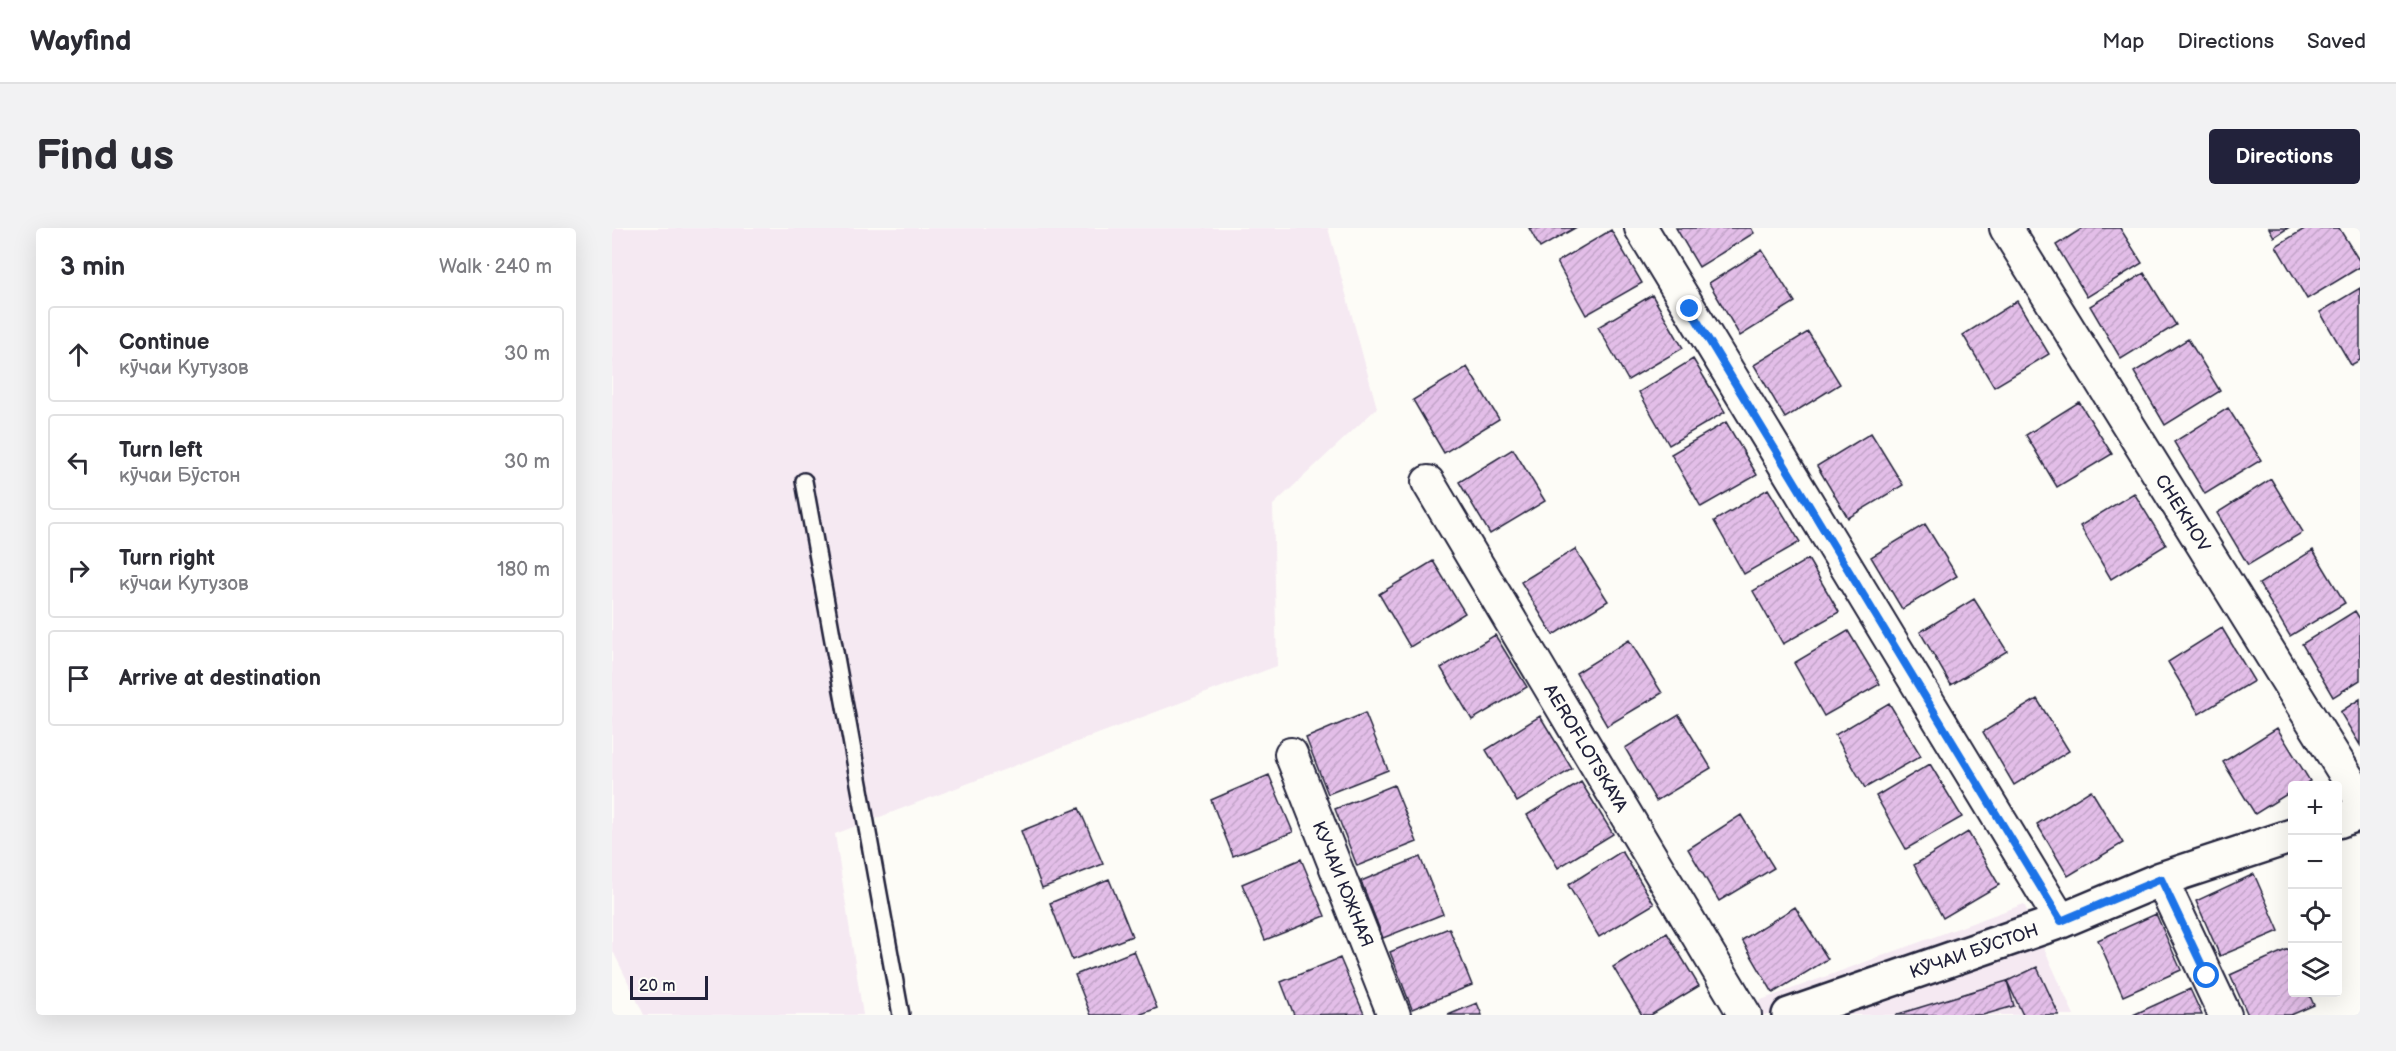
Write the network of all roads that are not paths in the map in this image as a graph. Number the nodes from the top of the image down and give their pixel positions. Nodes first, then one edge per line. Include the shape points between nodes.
1 (1641, 228) edge
2 (2006, 228) edge
3 (804, 481) dead end
4 (1428, 482) dead end
5 (1291, 754) dead end
6 (2360, 798) edge
7 (2360, 813) edge
8 (2342, 819) edge
9 (2288, 837) edge
10 (2161, 879) junction
11 (2061, 921) junction
12 (901, 1015) edge
13 (1394, 1015) edge
14 (1745, 1015) edge
15 (1789, 1015) edge
16 (2225, 1015) edge

1 - 11 street
2 - 6 street, CHEKHOV
3 - 12 lane
4 - 14 street, AEROFLOTSKAYA
5 - 13 street, КУЧАИ ЮЖНАЯ
7 - 8 main road
9 - 10 main road, КӮЧАИ БӮСТОН
10 - 11 main road, КӮЧАИ БӮСТОН
10 - 16 street
11 - 15 main road, КӮЧАИ БӮСТОН

